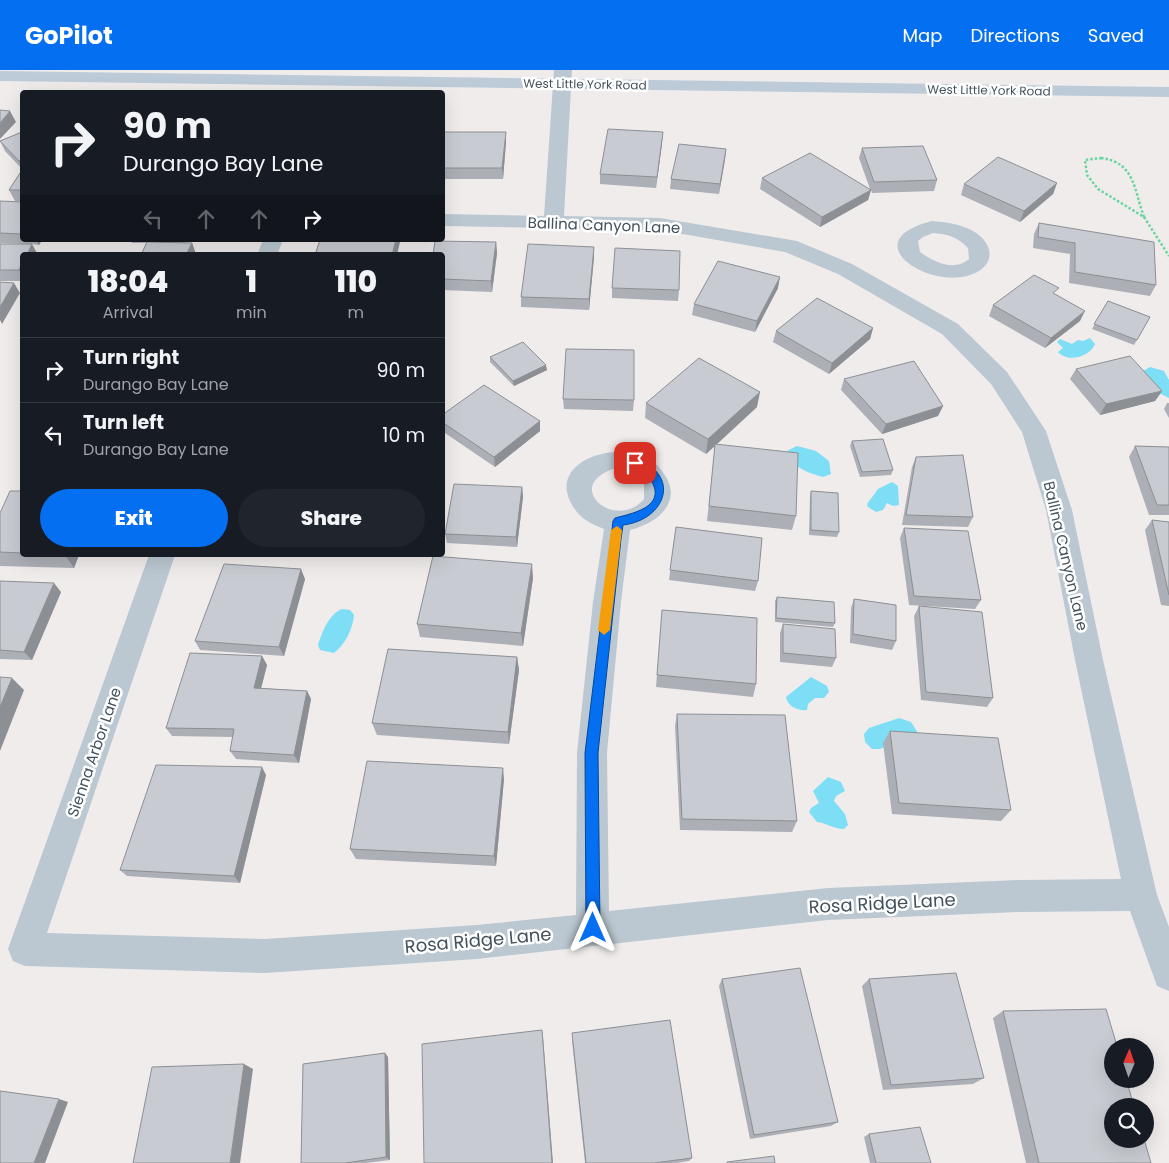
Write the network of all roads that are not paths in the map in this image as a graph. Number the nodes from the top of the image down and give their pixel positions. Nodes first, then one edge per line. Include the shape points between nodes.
1 (0, 76) edge
2 (562, 77) edge
3 (1169, 92) edge
4 (445, 220) edge
5 (554, 222) junction
6 (618, 521) dead end
7 (161, 557) edge
8 (1141, 895) junction
9 (593, 928) junction
10 (25, 949) joint
11 (1169, 974) edge

1 - 2 main road, West Little York Road
2 - 3 main road, West Little York Road
2 - 5 street
4 - 5 street, Ballina Canyon Lane
5 - 8 street, Ballina Canyon Lane via 660,224 790,246 845,269 906,280 999,378 1034,431 1059,510
6 - 9 street via 592,753
7 - 10 street, Sienna Arbor Lane
8 - 9 street, Rosa Ridge Lane via 828,904
8 - 11 street, Ballina Canyon Lane
9 - 10 street, Rosa Ridge Lane via 477,942 265,956

